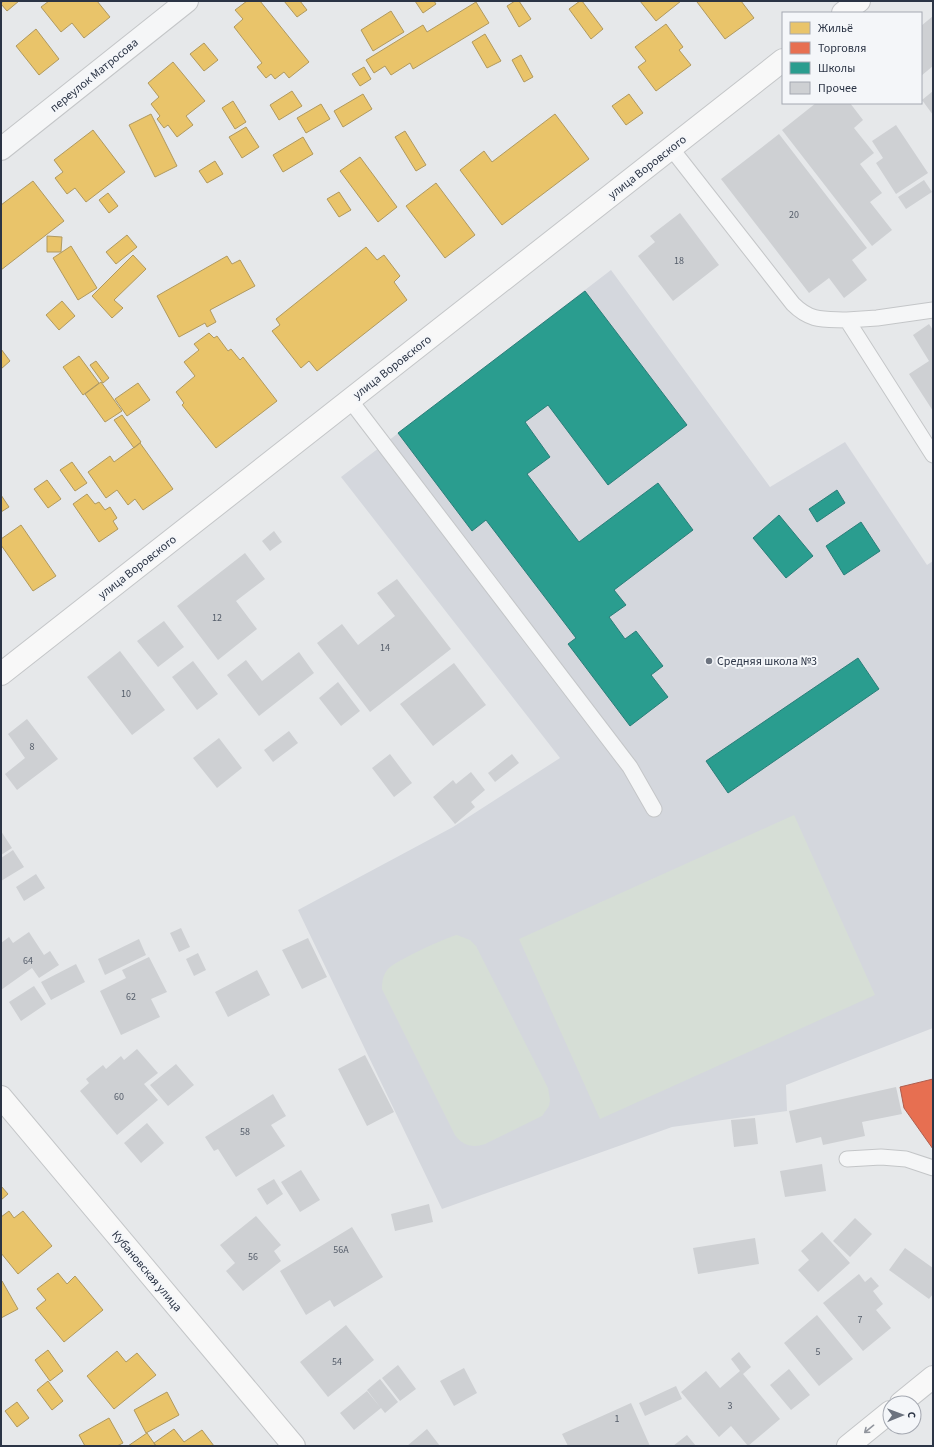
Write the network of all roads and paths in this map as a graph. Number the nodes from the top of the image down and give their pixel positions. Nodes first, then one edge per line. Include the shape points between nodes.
1 (187, 1) edge
2 (859, 1) edge
3 (844, 12) edge
4 (782, 61) edge
5 (671, 148) junction
6 (1, 149) edge
7 (933, 310) edge
8 (847, 320) junction
9 (350, 400) junction
10 (933, 455) edge
11 (1, 674) edge
12 (654, 809) dead end
13 (1, 1097) edge
14 (847, 1159) dead end
15 (933, 1168) edge
16 (933, 1377) edge
17 (911, 1395) edge
18 (882, 1418) edge
19 (294, 1446) edge
20 (848, 1446) edge

1 - 6 street, переулок Матросова
2 - 3 street
4 - 5 street, улица Воровского
5 - 8 lane via 793,304 813,318
5 - 9 street, улица Воровского
7 - 8 lane
8 - 10 lane
9 - 11 street, улица Воровского
9 - 12 lane via 630,767
13 - 19 street, Кубановская улица
14 - 15 lane via 906,1159
16 - 17 street
18 -> 20 street

